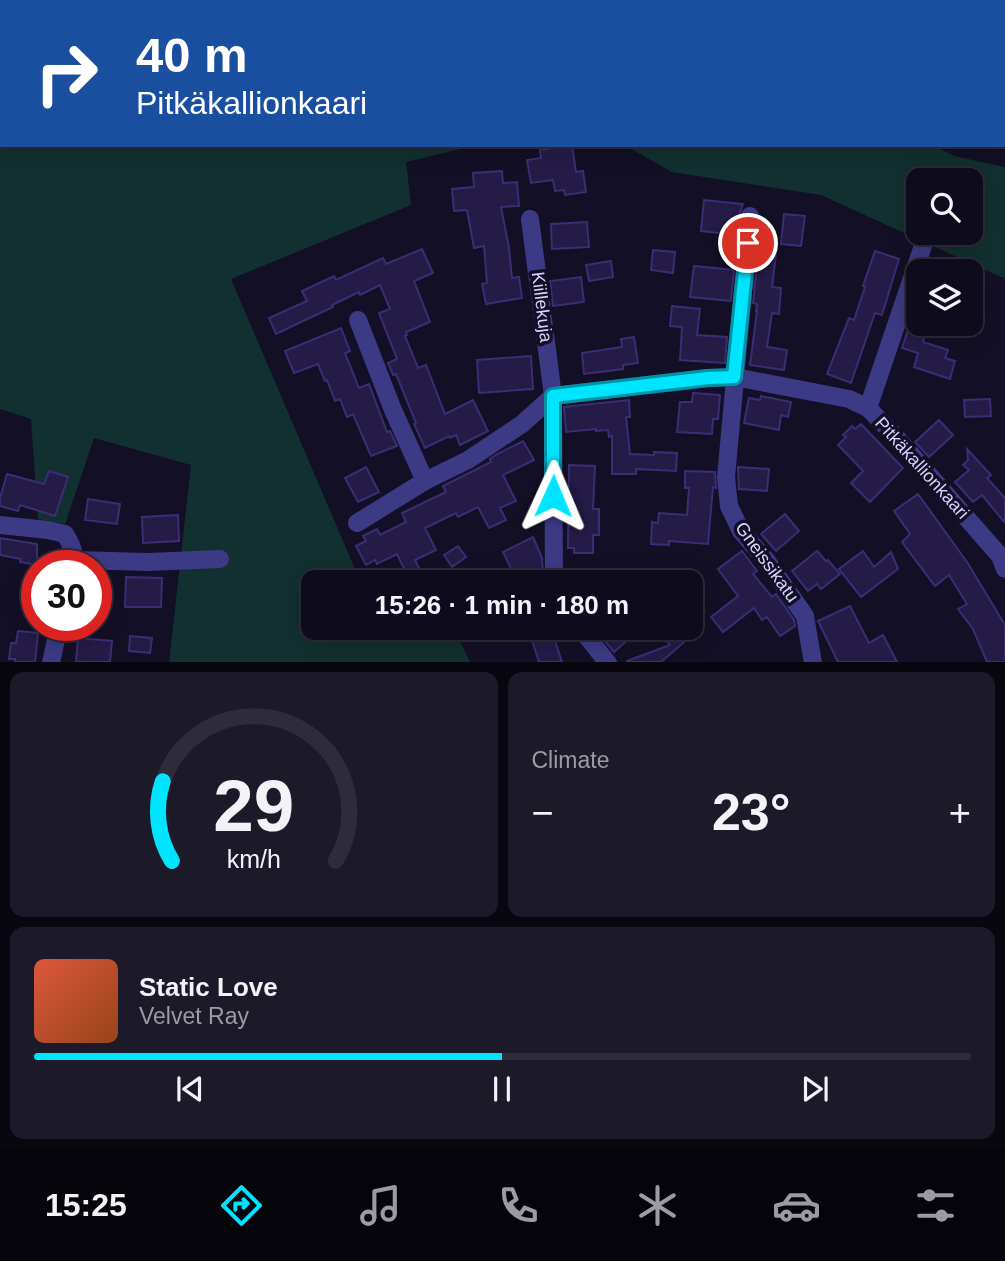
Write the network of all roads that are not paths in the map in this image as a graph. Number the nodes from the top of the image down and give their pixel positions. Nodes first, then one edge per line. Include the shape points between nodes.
1 (750, 216) dead end
2 (530, 219) dead end
3 (923, 245) edge
4 (358, 320) dead end
5 (734, 377) junction
6 (553, 396) junction
7 (867, 408) junction
8 (425, 481) junction
9 (357, 523) dead end
10 (0, 525) edge
11 (73, 550) edge
12 (220, 559) dead end
13 (112, 562) edge
14 (1005, 569) edge
15 (554, 570) edge
16 (590, 640) edge
17 (56, 641) edge
18 (51, 662) edge
19 (607, 662) edge
20 (813, 662) edge

1 - 5 street, Gneissikatu
2 - 6 street, Kiillekuja
3 - 7 street
4 - 8 street
5 - 6 street, Pitkäkallionkaari
5 - 7 street, Pitkäkallionkaari via 849,399
5 - 20 street, Gneissikatu via 726,477 729,506 741,531 805,616
6 - 8 street via 522,424 468,460
6 - 15 street, Kiillekuja
7 - 14 street, Pitkäkallionkaari via 1000,556
8 - 9 street
10 - 11 street via 65,534
12 - 13 street
16 - 19 street
17 - 18 street

